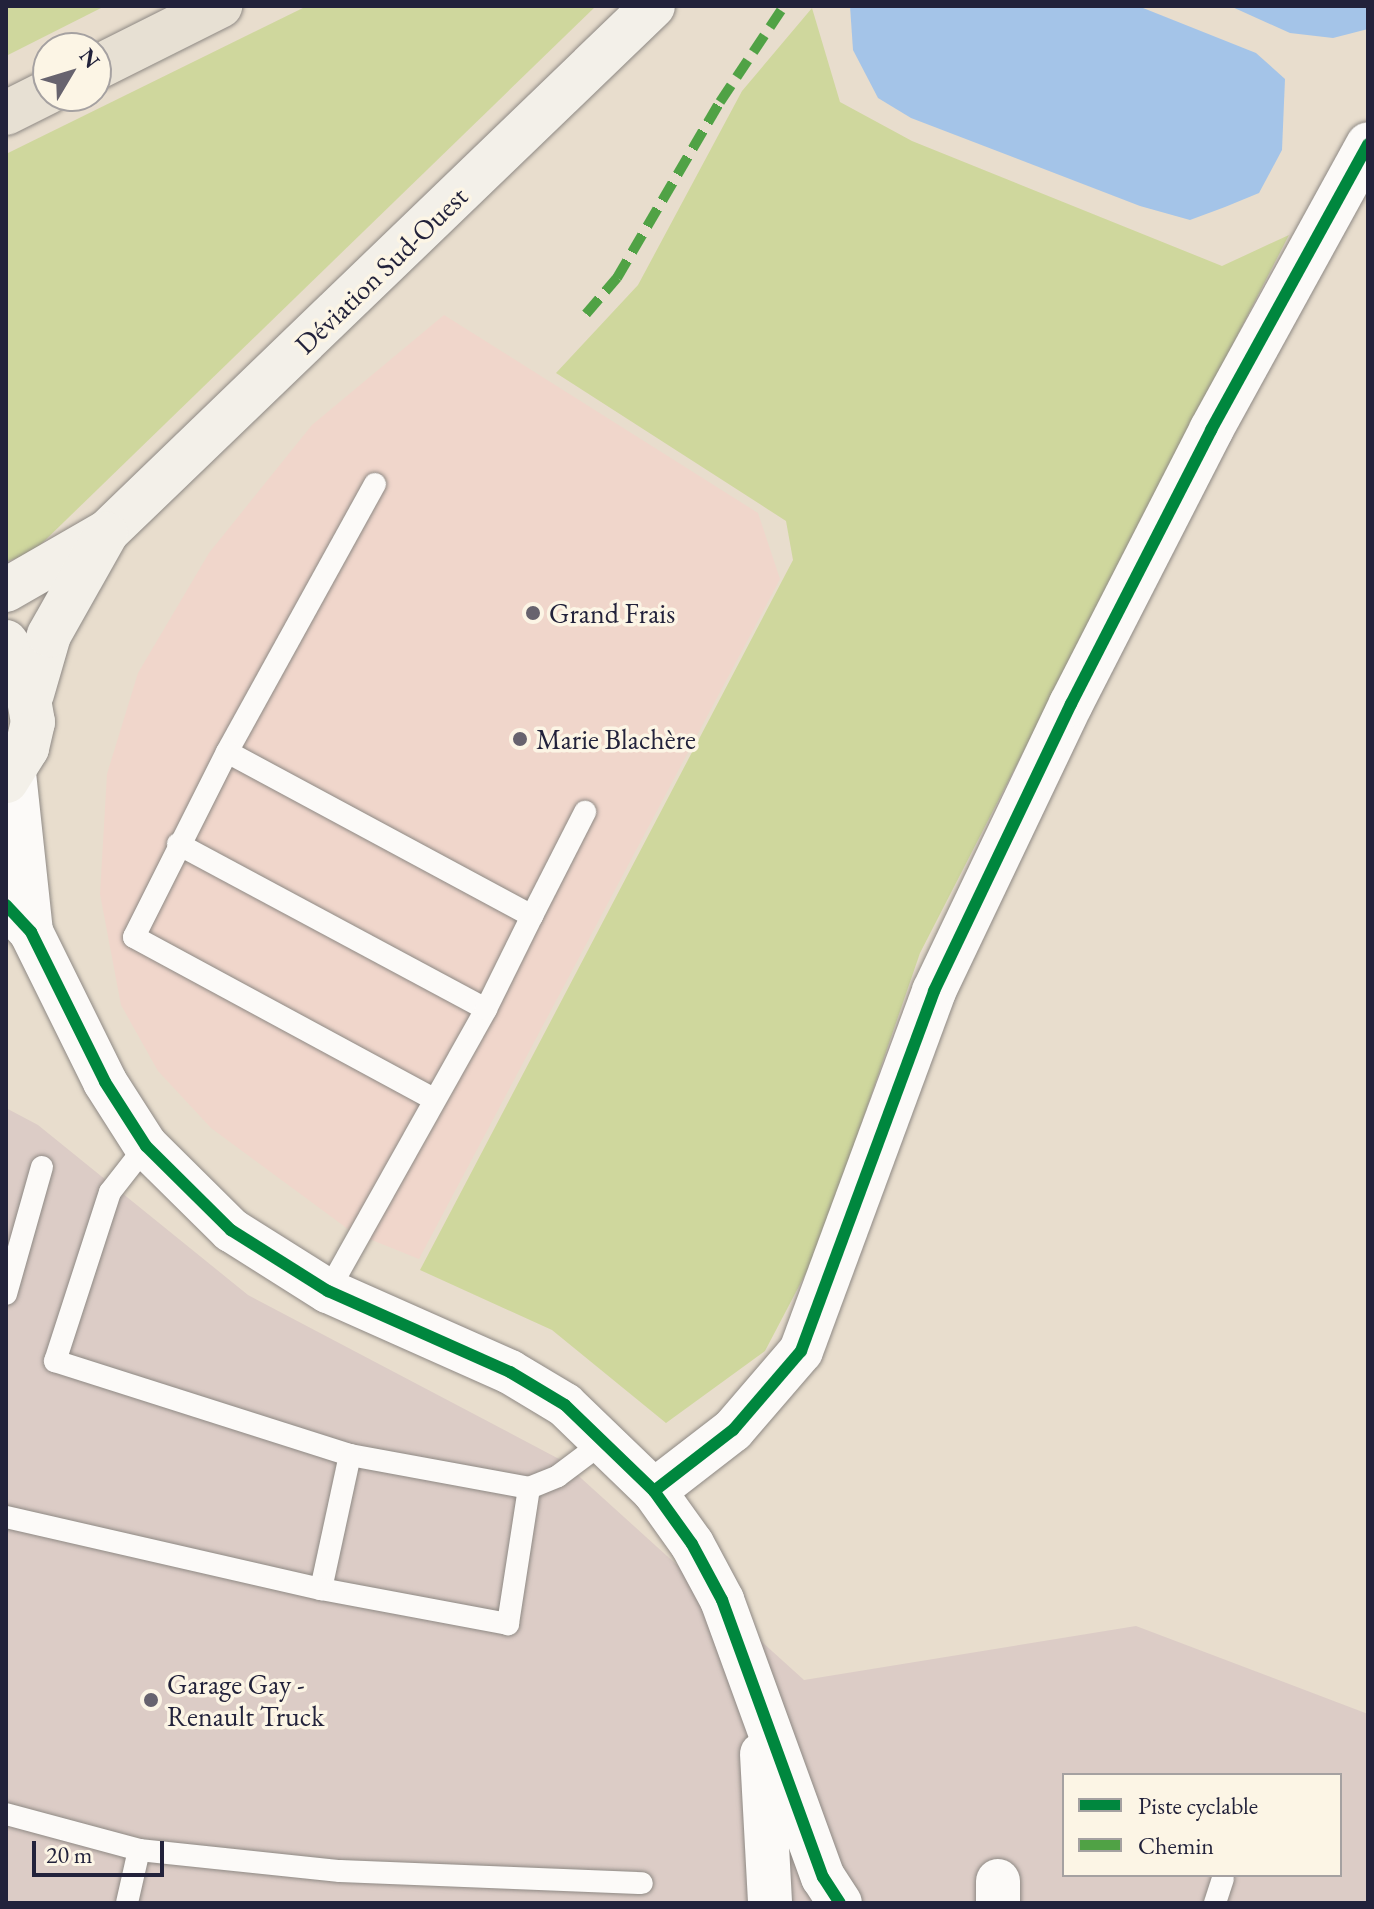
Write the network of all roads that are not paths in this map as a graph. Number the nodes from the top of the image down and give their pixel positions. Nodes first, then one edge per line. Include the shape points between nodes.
1 (220, 6) edge
2 (653, 6) edge
3 (112, 60) edge
4 (32, 100) edge
5 (6, 113) edge
6 (1368, 144) edge
7 (375, 484) dead end
8 (107, 532) junction
9 (6, 590) edge
10 (6, 642) edge
11 (32, 694) junction
12 (227, 752) junction
13 (10, 777) edge
14 (585, 812) dead end
15 (178, 844) junction
16 (532, 916) junction
17 (19, 918) edge
18 (486, 1009) junction
19 (433, 1099) junction
20 (146, 1146) junction
21 (42, 1167) dead end
22 (328, 1291) junction
23 (6, 1294) edge
24 (606, 1440) junction
25 (350, 1455) junction
26 (529, 1488) junction
27 (654, 1491) junction
28 (6, 1517) edge
29 (321, 1589) junction
30 (758, 1696) junction
31 (6, 1814) edge
32 (139, 1850) junction
33 (1223, 1879) dead end
34 (642, 1883) dead end
35 (127, 1903) edge
36 (770, 1903) edge
37 (840, 1903) edge
38 (1215, 1903) edge

1 - 3 main road
2 - 8 main road, Déviation Sud-Ouest
4 - 5 main road
6 - 27 street via 1211,430 1071,704 934,991 801,1351 733,1430
7 - 12 lane
8 - 9 main road
8 - 11 main road via 49,635
10 - 11 main road via 23,666
11 - 13 main road via 27,748
12 - 15 lane
12 - 16 lane
13 - 17 street
14 - 16 lane
15 - 18 lane
15 - 19 lane via 134,937
16 - 18 lane
17 - 20 street via 105,1082
18 - 19 lane
19 - 22 lane
20 - 22 street via 231,1230
20 - 25 lane via 110,1192 55,1361
21 - 23 lane
22 - 24 street via 510,1372 565,1405
24 - 26 lane via 558,1476
24 - 27 street
25 - 26 lane
25 - 29 lane
26 - 29 lane via 508,1624
27 - 30 street via 692,1544 722,1600
28 - 29 lane
30 - 36 street
30 - 37 street via 823,1877
31 - 32 lane
32 - 34 lane via 340,1871
32 - 35 lane
33 - 38 lane

